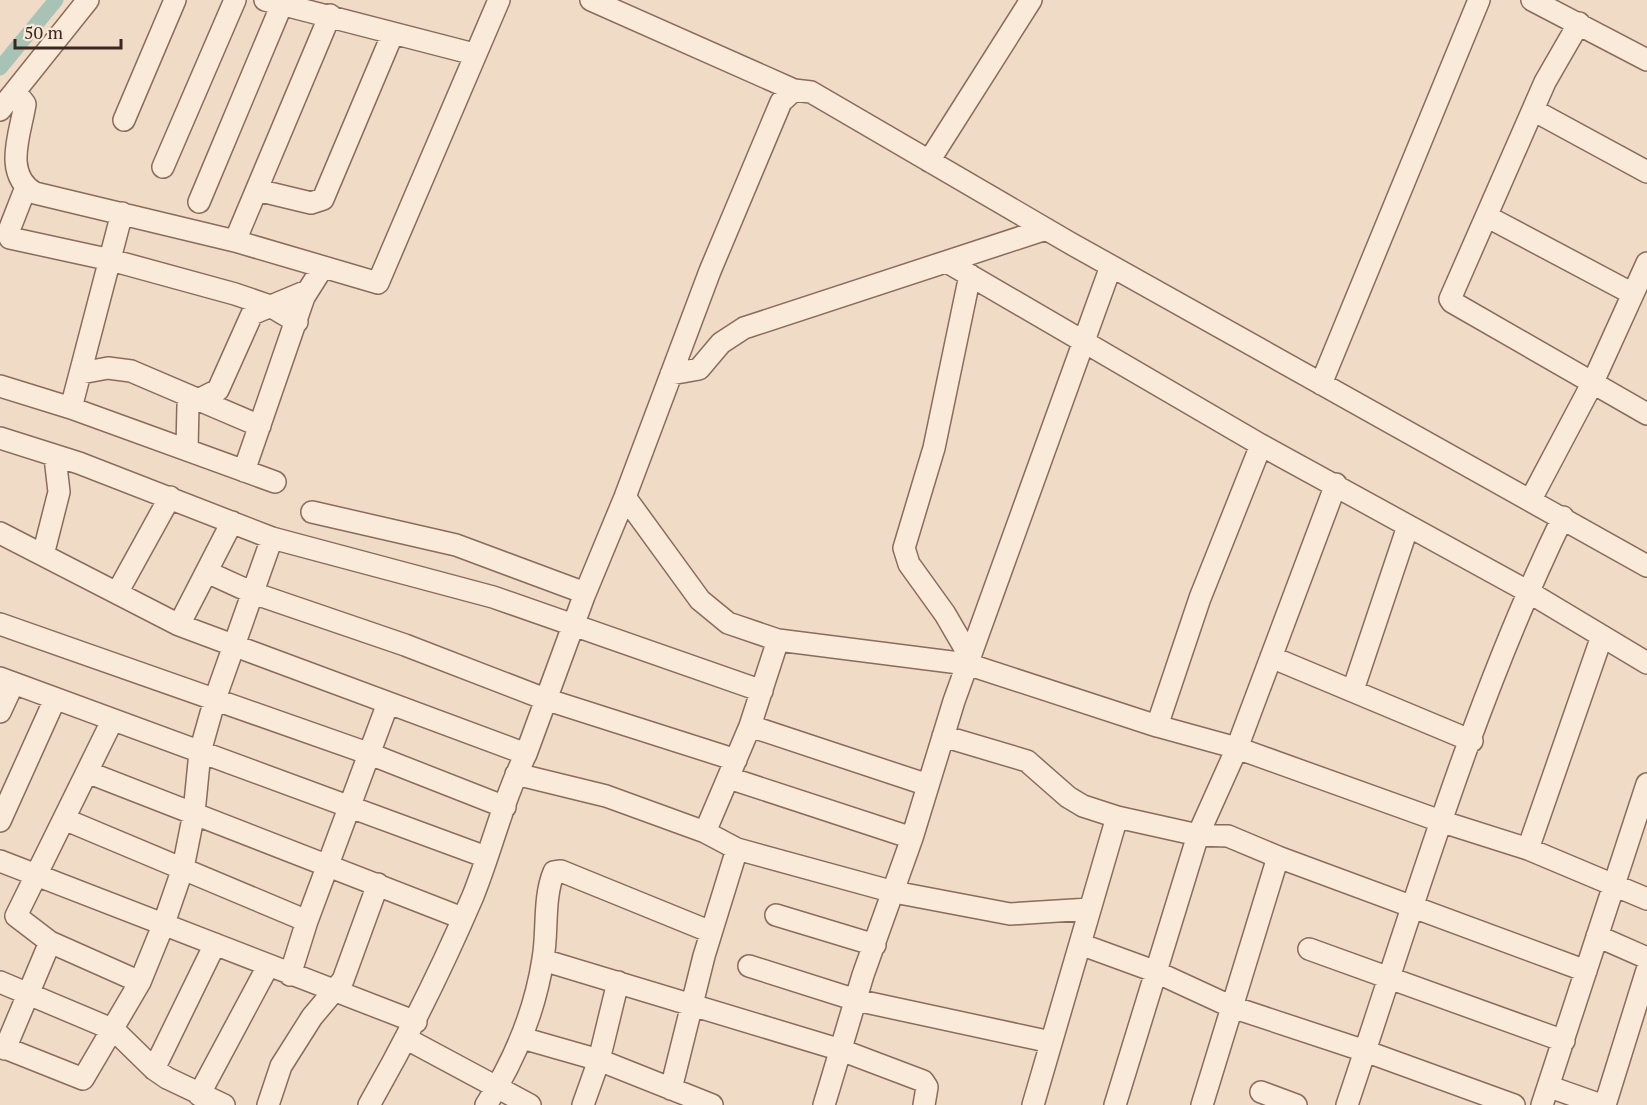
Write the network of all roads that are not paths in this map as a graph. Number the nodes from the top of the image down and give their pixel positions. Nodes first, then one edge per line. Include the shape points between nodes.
1 (88, 0) edge
2 (175, 0) edge
3 (235, 0) edge
4 (499, 0) edge
5 (591, 0) edge
6 (1031, 0) edge
7 (1478, 0) edge
8 (1532, 0) edge
9 (273, 2) edge
10 (330, 15) junction
11 (1579, 23) junction
12 (393, 33) junction
13 (474, 54) junction
14 (1647, 60) edge
15 (794, 90) junction
16 (15, 91) junction
17 (0, 110) edge
18 (1533, 110) junction
19 (124, 120) dead end
20 (929, 161) junction
21 (163, 167) dead end
22 (1647, 172) edge
23 (26, 187) junction
24 (257, 190) junction
25 (199, 202) dead end
26 (122, 213) junction
27 (1488, 217) junction
28 (1046, 229) junction
29 (235, 241) junction
30 (111, 260) junction
31 (947, 262) junction
32 (1647, 263) edge
33 (1111, 266) junction
34 (323, 267) junction
35 (970, 275) junction
36 (307, 291) junction
37 (1633, 294) junction
38 (270, 306) junction
39 (297, 322) junction
40 (1084, 341) junction
41 (81, 373) junction
42 (671, 374) junction
43 (1593, 382) junction
44 (1321, 384) junction
45 (0, 386) edge
46 (198, 400) junction
47 (71, 408) junction
48 (1647, 414) edge
49 (260, 426) junction
50 (0, 438) edge
51 (1261, 445) junction
52 (187, 449) junction
53 (55, 457) junction
54 (244, 471) junction
55 (274, 482) dead end
56 (1336, 484) junction
57 (170, 497) junction
58 (625, 497) junction
59 (1531, 499) junction
60 (312, 512) dead end
61 (1563, 517) junction
62 (232, 522) junction
63 (1408, 526) junction
64 (0, 533) edge
65 (272, 538) junction
66 (43, 555) junction
67 (1647, 566) edge
68 (207, 572) junction
69 (1527, 591) junction
70 (117, 593) junction
71 (254, 593) junction
72 (585, 593) junction
73 (0, 624) edge
74 (573, 624) junction
75 (179, 625) junction
76 (1602, 636) junction
77 (778, 640) junction
78 (236, 646) junction
79 (1271, 657) junction
80 (968, 661) junction
81 (1647, 663) edge
82 (7, 681) edge
83 (1353, 690) junction
84 (762, 691) junction
85 (55, 699) junction
86 (215, 699) junction
87 (545, 699) junction
88 (388, 703) junction
89 (0, 711) edge
90 (112, 721) junction
91 (750, 726) junction
92 (1157, 726) junction
93 (944, 736) junction
94 (1472, 741) junction
95 (1237, 748) junction
96 (200, 752) junction
97 (370, 754) junction
98 (526, 754) junction
99 (733, 769) junction
100 (87, 772) junction
101 (516, 774) junction
102 (1647, 784) edge
103 (928, 785) junction
104 (505, 807) junction
105 (350, 808) junction
106 (1643, 809) edge
107 (194, 813) junction
108 (1117, 818) junction
109 (64, 819) junction
110 (0, 821) edge
111 (1443, 822) junction
112 (705, 832) junction
113 (1198, 835) junction
114 (912, 838) junction
115 (737, 849) junction
116 (1527, 849) junction
117 (486, 857) junction
118 (1278, 857) junction
119 (0, 861) edge
120 (329, 864) junction
121 (183, 868) junction
122 (36, 874) junction
123 (378, 884) junction
124 (1613, 884) junction
125 (894, 892) junction
126 (1647, 899) edge
127 (1413, 905) junction
128 (1089, 909) junction
129 (776, 915) dead end
130 (462, 918) junction
131 (307, 921) junction
132 (164, 923) junction
133 (711, 932) junction
134 (1597, 936) junction
135 (50, 942) junction
136 (215, 944) junction
137 (1080, 944) junction
138 (875, 945) junction
139 (1309, 949) dead end
140 (1647, 958) edge
141 (543, 960) junction
142 (268, 966) junction
143 (749, 966) dead end
144 (1647, 970) edge
145 (1154, 971) junction
146 (1586, 971) junction
147 (290, 975) junction
148 (1390, 977) junction
149 (0, 982) edge
150 (140, 982) junction
151 (618, 982) junction
152 (336, 991) junction
153 (28, 994) junction
154 (856, 1000) junction
155 (693, 1004) junction
156 (1232, 1007) junction
157 (114, 1030) junction
158 (412, 1031) junction
159 (522, 1038) junction
160 (1564, 1041) junction
161 (1051, 1042) junction
162 (2, 1047) edge
163 (841, 1050) junction
164 (1365, 1051) junction
165 (599, 1060) junction
166 (154, 1069) junction
167 (671, 1089) junction
168 (1261, 1092) dead end
169 (199, 1095) junction
170 (1546, 1096) edge
171 (491, 1097) edge
172 (224, 1105) edge
173 (268, 1105) edge
174 (369, 1105) edge
175 (530, 1105) edge
176 (583, 1105) edge
177 (712, 1105) edge
178 (824, 1105) edge
179 (924, 1105) edge
180 (1033, 1105) edge
181 (1115, 1105) edge
182 (1202, 1105) edge
183 (1296, 1105) edge
184 (1347, 1105) edge
185 (1514, 1105) edge
186 (1603, 1105) edge

1 - 16 street
2 - 19 street
3 - 21 street
4 - 13 street
5 - 15 street
6 - 20 street
7 - 44 street
8 - 11 street
9 - 10 street
9 - 25 street
10 - 12 street
10 - 24 street
11 - 14 street
11 - 18 street
12 - 13 street
12 - 24 street via 323,199 311,203
13 - 34 street via 381,280 373,283
15 - 20 street via 812,92
15 - 42 street via 781,102
16 - 17 street
16 - 23 street via 24,104 15,151
18 - 22 street
18 - 27 street
20 - 28 street
23 - 26 street via 42,195
23 - 30 street via 8,236
24 - 29 street
26 - 29 street
26 - 30 street
27 - 37 street
27 - 43 street via 1451,301
28 - 31 street
28 - 33 street
29 - 34 street
30 - 38 street
30 - 41 street
31 - 35 street
31 - 42 street via 744,328 721,343 699,369
32 - 37 street
33 - 40 street
33 - 44 street
34 - 36 street
35 - 40 street
35 - 80 street via 934,448 904,548 909,564 945,614
36 - 38 street
36 - 39 street
37 - 43 street
38 - 39 street
38 - 46 street via 250,316 218,390
39 - 49 street
40 - 51 street
40 - 80 street
41 - 46 street via 123,369
41 - 47 street
42 - 58 street
43 - 48 street
43 - 59 street
44 - 59 street
45 - 47 street
46 - 49 street
46 - 52 street via 187,407
47 - 52 street
49 - 54 street
50 - 53 street
51 - 56 street
51 - 92 street via 1203,588
52 - 54 street
53 - 57 street
53 - 66 street via 59,492
54 - 55 street
56 - 63 street
56 - 79 street
57 - 62 street
57 - 70 street
58 - 72 street
58 - 77 street via 686,583 714,614
59 - 61 street
60 - 72 street via 456,545
61 - 67 street
61 - 69 street
62 - 65 street
62 - 68 street
63 - 69 street
63 - 83 street
64 - 66 street
65 - 71 street
65 - 74 street via 493,597
66 - 70 street
68 - 71 street
68 - 75 street
69 - 76 street
69 - 94 street
70 - 75 street
71 - 78 street
71 - 87 street
72 - 74 street
73 - 86 street
74 - 84 street
74 - 87 street
75 - 78 street
76 - 81 street
76 - 116 street
77 - 80 street
77 - 84 street
78 - 86 street
78 - 88 street
79 - 83 street
79 - 95 street
80 - 92 street
80 - 93 street
82 - 85 street
82 - 89 street
83 - 94 street
84 - 91 street
85 - 90 street
85 - 110 street
86 - 96 street
86 - 97 street
87 - 98 street
87 - 99 street
88 - 97 street
88 - 98 street
90 - 96 street
90 - 100 street
91 - 99 street
91 - 103 street
92 - 95 street
93 - 103 street
93 - 108 street via 1027,761 1075,802
94 - 111 street
95 - 111 street
95 - 113 street
96 - 105 street
96 - 107 street
97 - 104 street
97 - 105 street
98 - 101 street
99 - 112 street
99 - 114 street
100 - 107 street
100 - 109 street
101 - 104 street
101 - 112 street via 606,796
102 - 106 street
103 - 114 street
104 - 117 street
105 - 117 street
105 - 120 street
106 - 124 street
107 - 120 street
107 - 121 street
108 - 113 street
108 - 128 street
109 - 121 street
109 - 122 street
111 - 116 street
111 - 127 street
112 - 115 street
113 - 118 street via 1228,836
113 - 145 street
114 - 125 street
115 - 125 street
115 - 133 street
116 - 124 street
117 - 130 street
118 - 127 street
118 - 156 street
119 - 122 street
120 - 123 street
120 - 131 street
121 - 131 street
121 - 132 street
122 - 132 street
122 - 135 street via 16,916
123 - 130 street
123 - 152 street
124 - 126 street
124 - 134 street
125 - 128 street via 1010,914
125 - 138 street
127 - 146 street
127 - 148 street
128 - 137 street
129 - 138 street
130 - 158 street
131 - 147 street
132 - 136 street
132 - 150 street
133 - 141 street via 558,871 552,880
133 - 155 street
134 - 140 street
134 - 146 street
135 - 150 street
135 - 153 street
136 - 142 street
136 - 166 street
137 - 145 street
137 - 161 street
138 - 154 street
139 - 148 street
141 - 151 street
141 - 159 street
142 - 147 street
142 - 169 street
143 - 154 street
144 - 186 street
145 - 156 street
145 - 181 street
146 - 160 street
147 - 152 street
148 - 160 street
148 - 164 street
149 - 153 street
150 - 157 street
151 - 155 street
151 - 165 street
152 - 158 street
152 - 173 street via 312,1017 280,1066
153 - 157 street
153 - 162 street
154 - 161 street
154 - 163 street
155 - 163 street
155 - 167 street
156 - 164 street
156 - 182 street
157 - 162 street via 82,1079
157 - 166 street
158 - 171 street
158 - 174 street
159 - 165 street
159 - 171 street
160 - 170 street
161 - 180 street
163 - 178 street
163 - 179 street via 923,1081 927,1087
164 - 184 street
164 - 185 street
165 - 167 street
165 - 176 street
166 - 169 street
167 - 177 street
168 - 183 street
169 - 172 street
170 - 186 street
171 - 175 street

